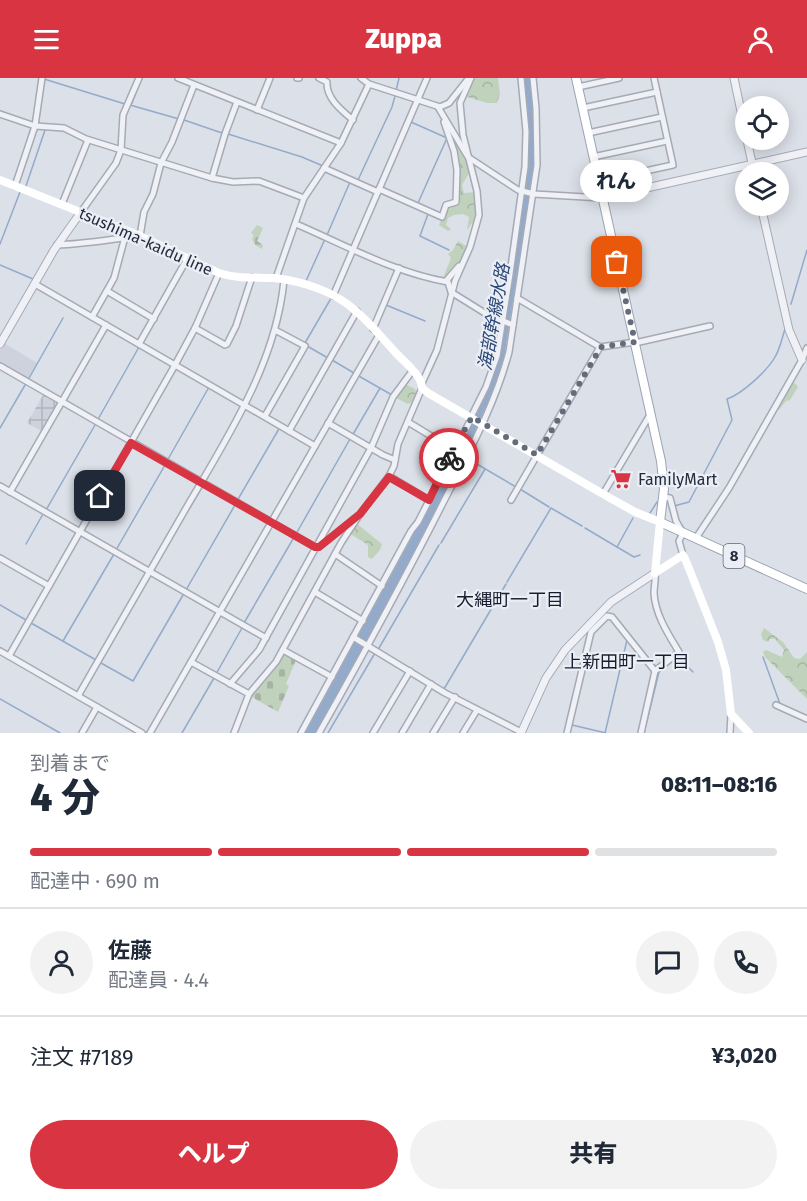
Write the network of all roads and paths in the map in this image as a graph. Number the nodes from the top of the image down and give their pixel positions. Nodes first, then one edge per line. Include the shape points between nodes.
1 (42, 78) edge
2 (139, 78) edge
3 (178, 78) edge
4 (270, 78) edge
5 (319, 78) edge
6 (361, 78) edge
7 (427, 78) edge
8 (470, 78) edge
9 (521, 78) edge
10 (532, 78) edge
11 (576, 78) edge
12 (619, 78) edge
13 (654, 78) edge
14 (734, 78) edge
15 (369, 84) junction
16 (194, 85) junction
17 (578, 87) junction
18 (657, 92) junction
19 (738, 96) edge
20 (418, 100) junction
21 (237, 102) junction
22 (438, 106) junction
23 (583, 108) junction
24 (257, 110) junction
25 (0, 114) edge
26 (662, 117) junction
27 (353, 120) junction
28 (35, 126) junction
29 (588, 133) junction
30 (88, 140) junction
31 (667, 141) junction
32 (341, 143) junction
33 (121, 150) junction
34 (807, 152) edge
35 (468, 157) junction
36 (593, 157) junction
37 (761, 162) edge
38 (161, 163) junction
39 (324, 168) junction
40 (735, 168) edge
41 (212, 178) junction
42 (0, 180) edge
43 (599, 181) junction
44 (15, 186) junction
45 (378, 190) junction
46 (522, 191) junction
47 (533, 194) junction
48 (304, 198) junction
49 (602, 198) junction
50 (62, 204) junction
51 (81, 212) junction
52 (763, 216) edge
53 (296, 224) junction
54 (123, 234) junction
55 (140, 236) junction
56 (57, 245) junction
57 (353, 249) junction
58 (187, 259) junction
59 (462, 263) junction
60 (399, 268) junction
61 (219, 273) junction
62 (252, 277) junction
63 (280, 279) junction
64 (446, 281) junction
65 (35, 284) junction
66 (107, 291) junction
67 (453, 293) junction
68 (333, 296) junction
69 (517, 298) junction
70 (357, 311) junction
71 (92, 317) junction
72 (154, 319) junction
73 (502, 321) junction
74 (106, 325) junction
75 (512, 325) junction
76 (710, 326) dead end
77 (195, 328) junction
78 (275, 330) junction
79 (376, 332) junction
80 (635, 342) junction
81 (0, 344) edge
82 (139, 344) junction
83 (600, 347) junction
84 (807, 348) edge
85 (805, 363) edge
86 (175, 365) junction
87 (0, 366) edge
88 (412, 370) junction
89 (422, 386) junction
90 (61, 403) junction
91 (245, 405) junction
92 (651, 413) junction
93 (265, 416) junction
94 (471, 417) junction
95 (408, 422) junction
96 (481, 422) junction
97 (328, 423) junction
98 (289, 431) junction
99 (131, 443) junction
100 (315, 446) junction
101 (371, 448) junction
102 (454, 450) junction
103 (537, 455) junction
104 (395, 460) junction
105 (389, 477) junction
106 (201, 483) junction
107 (0, 486) edge
108 (10, 492) junction
109 (603, 494) junction
110 (663, 497) junction
111 (429, 500) junction
112 (511, 500) dead end
113 (360, 514) junction
114 (660, 522) junction
115 (271, 523) junction
116 (80, 532) junction
117 (683, 533) junction
118 (696, 538) junction
119 (315, 547) junction
120 (335, 554) junction
121 (683, 555) junction
122 (0, 558) edge
123 (150, 572) junction
124 (655, 573) junction
125 (49, 586) junction
126 (382, 586) junction
127 (807, 589) edge
128 (315, 592) junction
129 (220, 612) junction
130 (363, 621) junction
131 (266, 638) junction
132 (353, 638) junction
133 (368, 645) junction
134 (283, 650) junction
135 (0, 651) edge
136 (9, 657) junction
137 (191, 662) junction
138 (410, 671) junction
139 (655, 671) junction
140 (332, 677) junction
141 (230, 684) junction
142 (431, 684) junction
143 (249, 694) junction
144 (78, 696) junction
145 (455, 697) junction
146 (776, 705) dead end
147 (97, 707) junction
148 (477, 710) junction
149 (731, 714) junction
150 (807, 719) edge
151 (82, 733) edge
152 (142, 733) edge
153 (150, 733) edge
154 (234, 733) edge
155 (301, 733) edge
156 (319, 733) edge
157 (373, 733) edge
158 (402, 733) edge
159 (434, 733) edge
160 (463, 733) edge
161 (521, 733) edge
162 (567, 733) edge
163 (641, 733) edge
164 (729, 733) edge
165 (749, 733) edge

1 - 28 street
2 - 33 street via 123,115
3 - 16 street
4 - 24 street
5 - 27 street via 327,82 327,91 337,106
6 - 15 street
7 - 20 street
8 - 22 street via 449,103
8 - 35 street via 460,104
9 - 46 street via 526,130
10 - 47 street via 538,146
11 - 17 main road
12 - 17 street
13 - 18 street
14 - 19 street
15 - 20 street
15 - 27 street
16 - 21 street
16 - 38 street
17 - 23 main road
18 - 23 street
18 - 26 street
20 - 22 street
20 - 45 street
21 - 24 street
21 - 41 street
22 - 35 street
22 - 45 street via 454,151 456,202 446,205 442,217
23 - 29 main road
24 - 32 street
25 - 28 street
26 - 29 street
26 - 31 street
27 - 32 street
28 - 30 street via 64,128
28 - 44 street
29 - 36 main road
30 - 33 street
30 - 50 street
31 - 36 street
31 - 43 street via 672,165
32 - 39 street
33 - 38 street
33 - 51 street
34 - 37 street
35 - 46 street
35 - 59 street via 480,209
36 - 43 main road
38 - 41 street
38 - 55 street
39 - 45 street
39 - 48 street
40 - 49 street
41 - 48 street via 258,181
42 - 44 main road, tsushima-kaidu line
43 - 49 main road
44 - 50 main road, tsushima-kaidu line
45 - 57 street
46 - 47 street
46 - 73 street
47 - 49 street
47 - 69 street
48 - 53 street
49 - 80 main road
50 - 51 main road, tsushima-kaidu line
51 - 54 main road, tsushima-kaidu line
51 - 56 street
52 - 85 street via 789,330
53 - 57 street
53 - 63 street
54 - 55 main road, tsushima-kaidu line
54 - 56 street
54 - 66 street via 118,267
55 - 58 main road, tsushima-kaidu line
56 - 65 street
57 - 60 street
57 - 68 street
58 - 61 main road, tsushima-kaidu line
58 - 72 street
59 - 64 street
59 - 67 street
60 - 64 street
60 - 79 street
61 - 62 main road, tsushima-kaidu line
61 - 77 street
62 - 63 main road, tsushima-kaidu line
62 - 77 street via 227,344
63 - 68 main road, tsushima-kaidu line
63 - 78 street via 280,311
64 - 67 street
65 - 71 street
65 - 81 street
66 - 71 street
66 - 72 street
67 - 73 street
67 - 89 street
68 - 70 main road, tsushima-kaidu line
69 - 75 street
69 - 83 street
70 - 79 main road, tsushima-kaidu line
70 - 98 street
71 - 74 street
72 - 82 street
73 - 75 street
73 - 94 street via 492,372
74 - 82 street
74 - 90 street
75 - 96 street via 501,381
76 - 80 street
77 - 86 street
78 - 91 street
78 - 93 street via 305,346
79 - 88 main road, tsushima-kaidu line
79 - 97 street
80 - 83 street
80 - 92 main road
82 - 86 street
83 - 103 street
84 - 85 street
85 - 118 street
86 - 91 street
86 - 99 street
87 - 90 street
88 - 89 main road, tsushima-kaidu line
88 - 101 street via 393,397
89 - 94 main road, tsushima-kaidu line
89 - 95 street
90 - 99 street
90 - 108 street
91 - 93 street
91 - 106 street
92 - 109 street
92 - 110 main road via 664,476
93 - 98 street
94 - 96 main road, tsushima-kaidu line
94 - 102 street
95 - 102 street
95 - 104 street
96 - 103 main road, tsushima-kaidu line
96 - 133 street
97 - 100 street
97 - 101 street
98 - 100 street
99 - 106 street
99 - 116 street
100 - 115 street
101 - 104 street
101 - 119 street
102 - 111 street
103 - 109 main road, tsushima-kaidu line
103 - 112 street
104 - 105 street
105 - 111 street
105 - 113 street
106 - 115 street
106 - 123 street
107 - 108 street
108 - 116 street
109 - 114 main road, tsushima-kaidu line
110 - 114 main road
110 - 117 street via 670,498
111 - 126 street
113 - 119 street
113 - 120 street
114 - 117 main road, 8
114 - 124 main road
115 - 119 street
115 - 129 street
116 - 123 street
116 - 125 street
117 - 118 main road, 8
117 - 121 street via 679,541
118 - 127 main road, 8
119 - 131 street
120 - 126 street
120 - 128 street
121 - 124 main road
121 - 149 main road via 718,642
122 - 125 street
123 - 129 street
123 - 144 street
124 - 139 street via 659,615 679,651
124 - 161 street via 611,602 565,650 546,678
125 - 136 street
126 - 130 street
128 - 130 street
128 - 134 street
129 - 131 street
129 - 137 street
130 - 132 street
131 - 141 street
132 - 133 street
132 - 140 street
133 - 138 street
133 - 156 street
134 - 140 street
134 - 143 street
135 - 136 street
136 - 144 street
137 - 141 street
137 - 153 street
138 - 142 street
138 - 157 street
139 - 162 street via 612,617 607,616 591,632
139 - 163 street
140 - 155 street
141 - 143 street
142 - 145 street
142 - 158 street
143 - 154 street
144 - 147 street
145 - 148 street
145 - 159 street
146 - 150 street
147 - 151 street
147 - 152 street
148 - 160 street
148 - 161 street
149 - 164 street
149 - 165 main road

